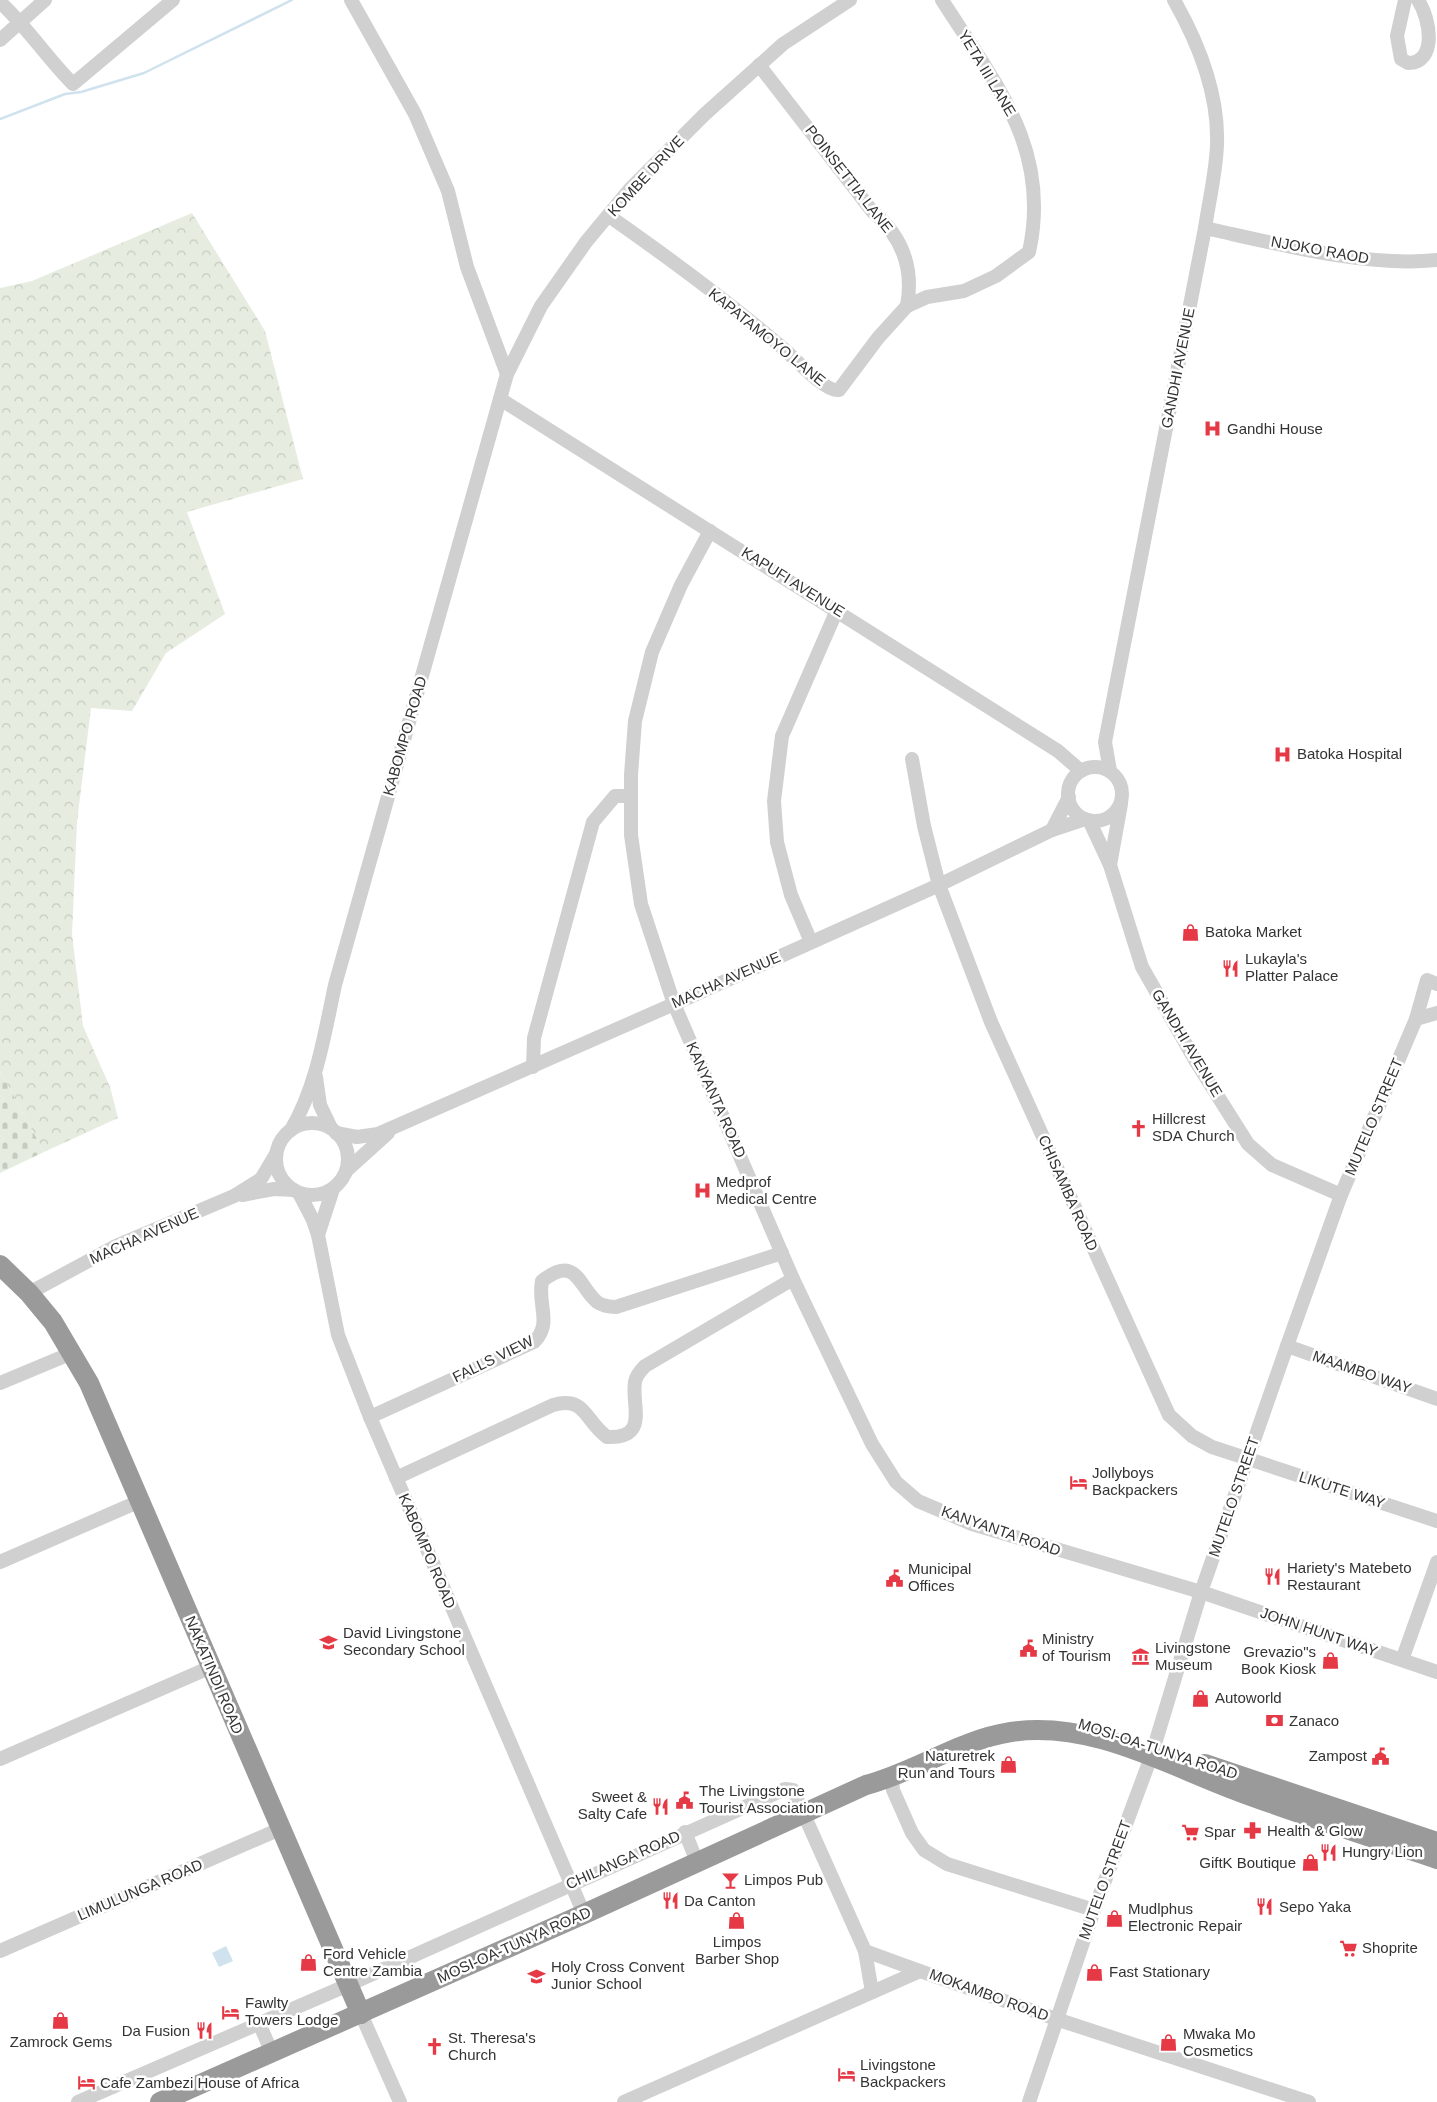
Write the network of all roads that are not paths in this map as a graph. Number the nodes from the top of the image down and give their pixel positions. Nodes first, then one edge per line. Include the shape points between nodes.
1 (45, 0) edge
2 (173, 0) edge
3 (351, 0) edge
4 (850, 0) edge
5 (942, 0) edge
6 (1174, 0) edge
7 (1405, 0) edge
8 (1418, 0) edge
9 (0, 2) edge
10 (20, 20) junction
11 (0, 40) edge
12 (759, 65) junction
13 (609, 216) junction
14 (1205, 228) junction
15 (1437, 260) edge
16 (907, 306) junction
17 (507, 374) junction
18 (500, 400) junction
19 (710, 531) junction
20 (837, 610) junction
21 (1104, 742) junction
22 (912, 759) dead end
23 (1084, 770) junction
24 (1110, 771) junction
25 (631, 796) junction
26 (1069, 797) junction
27 (1122, 801) junction
28 (1087, 820) junction
29 (1052, 830) junction
30 (1110, 865) junction
31 (938, 885) junction
32 (811, 942) junction
33 (1432, 982) edge
34 (674, 1004) junction
35 (1437, 1013) edge
36 (1416, 1019) junction
37 (533, 1067) junction
38 (316, 1074) junction
39 (398, 1125) junction
40 (291, 1130) junction
41 (334, 1131) junction
42 (276, 1154) junction
43 (347, 1170) junction
44 (333, 1189) junction
45 (296, 1191) junction
46 (1341, 1195) junction
47 (234, 1196) junction
48 (318, 1236) junction
49 (782, 1253) junction
50 (0, 1265) edge
51 (793, 1279) junction
52 (29, 1293) junction
53 (1287, 1346) junction
54 (72, 1353) junction
55 (0, 1383) edge
56 (1437, 1399) edge
57 (370, 1417) junction
58 (1247, 1459) junction
59 (396, 1478) junction
60 (140, 1501) junction
61 (1437, 1521) edge
62 (0, 1562) edge
63 (1437, 1562) edge
64 (1201, 1592) junction
65 (1402, 1660) junction
66 (211, 1667) junction
67 (1437, 1672) edge
68 (1153, 1751) junction
69 (0, 1759) edge
70 (883, 1781) junction
71 (804, 1814) junction
72 (280, 1829) junction
73 (685, 1832) junction
74 (1437, 1842) edge
75 (1437, 1859) edge
76 (697, 1862) junction
77 (571, 1884) junction
78 (1094, 1910) junction
79 (584, 1914) junction
80 (0, 1951) edge
81 (865, 1951) junction
82 (920, 1971) junction
83 (348, 1985) junction
84 (872, 1992) junction
85 (361, 2014) junction
86 (1056, 2019) junction
87 (259, 2023) junction
88 (272, 2054) junction
89 (78, 2102) edge
90 (160, 2102) edge
91 (400, 2102) edge
92 (624, 2102) edge
93 (1029, 2102) edge
94 (1309, 2102) edge

1 - 10 street
2 - 10 street via 73,84
3 - 17 street via 414,114 448,191 467,266
4 - 12 street, KOMBE DRIVE via 783,44
5 - 16 street, YETA III LANE via 1016,119 1030,163 1035,225 1029,252 996,276 964,291 927,296
6 - 14 street, GANDHI AVENUE via 1196,41 1212,88 1217,145
7 - 8 street via 1397,36 1401,58 1408,63 1423,59 1432,50 1434,32
9 - 10 street
10 - 11 street
12 - 13 street, KOMBE DRIVE via 630,189
12 - 16 street, POINSETTIA LANE via 872,211 890,227 909,270
13 - 16 street, KAPATAMOYO LANE via 755,324 833,390 839,390 872,345
13 - 17 street, KOMBE DRIVE via 586,242 541,306
14 - 15 street, NJOKO RAOD via 1380,260
14 - 21 street, GANDHI AVENUE
17 - 18 street, KOMBE DRIVE
18 - 19 street, KAPUFI AVENUE
18 - 38 street, KABOMPO ROAD via 336,985
19 - 20 street, KAPUFI AVENUE
19 - 25 street, KANYANTA ROAD via 681,585 652,652 636,721
20 - 23 street, KAPUFI AVENUE via 1058,750
20 - 32 street via 782,736 774,802 779,851 791,895
21 - 23 street, GANDHI AVENUE
21 - 24 street, GANDHI AVENUE
22 - 31 street, CHISAMBA ROAD
23 - 24 street via 1094,767
23 - 26 street via 1069,787
24 - 27 street via 1121,785
25 - 34 street, KANYANTA ROAD via 631,834 642,904
25 - 37 street via 615,796 593,822 534,1038
26 - 28 street via 1072,806
26 - 29 street
27 - 28 street via 1106,819
27 - 30 street, GANDHI AVENUE
28 - 29 street, MACHA AVENUE
28 - 30 street, GANDHI AVENUE
29 - 31 street, MACHA AVENUE
30 - 46 street, GANDHI AVENUE via 1142,967 1194,1060 1248,1144 1272,1165
31 - 32 street, MACHA AVENUE
31 - 58 street, CHISAMBA ROAD via 991,1022 1169,1414 1192,1436
32 - 34 street, MACHA AVENUE
33 - 36 street, MUTELO STREET
34 - 37 street, MACHA AVENUE
34 - 49 street, KANYANTA ROAD
35 - 36 street
36 - 46 street, MUTELO STREET
37 - 39 street, MACHA AVENUE
38 - 40 street, KABOMPO ROAD
38 - 41 street, KABOMPO ROAD via 320,1105
39 - 41 street, MACHA AVENUE via 364,1136
39 - 43 street, MACHA AVENUE
40 - 41 street via 308,1123 320,1124
40 - 42 street
41 - 43 street via 346,1146
42 - 45 street via 281,1178
42 - 47 street, MACHA AVENUE via 261,1179
43 - 44 street
44 - 45 street via 311,1195
44 - 48 street, KABOMPO ROAD
45 - 47 street, MACHA AVENUE via 274,1189
45 - 48 street, KABOMPO ROAD via 310,1213
46 - 53 street, MUTELO STREET
47 - 52 street, MACHA AVENUE via 116,1246
48 - 57 street, KABOMPO ROAD via 338,1335
49 - 51 street, KANYANTA ROAD
49 - 57 street, FALLS VIEW via 616,1307 597,1301 572,1272 548,1276 542,1281 541,1288 542,1334 534,1342
50 - 52 highway, NAKATINDI ROAD
51 - 59 street via 645,1366 634,1384 638,1411 629,1432 619,1437 608,1437 574,1402 566,1402 553,1405
51 - 64 street, KANYANTA ROAD via 872,1444 896,1482 918,1501 972,1524
52 - 54 highway, NAKATINDI ROAD via 53,1322
53 - 56 street, MAAMBO WAY
53 - 58 street, MUTELO STREET
54 - 55 street
54 - 60 highway, NAKATINDI ROAD via 89,1383
57 - 59 street, KABOMPO ROAD
58 - 61 street, LIKUTE WAY
58 - 64 street, MUTELO STREET
59 - 77 street, KABOMPO ROAD
60 - 62 street
60 - 66 highway, NAKATINDI ROAD
63 - 65 street
64 - 65 street, JOHN HUNT WAY
64 - 68 street, MUTELO STREET
65 - 67 street, JOHN HUNT WAY
66 - 69 street
66 - 72 highway, NAKATINDI ROAD
68 - 70 highway, MOSI-OA-TUNYA ROAD via 1106,1728 1070,1720 1023,1718 978,1727
68 - 74 highway, MOSI-OA-TUNYA ROAD
68 - 75 highway, MOSI-OA-TUNYA ROAD via 1247,1794
68 - 78 street, MUTELO STREET
70 - 71 highway, MOSI-OA-TUNYA ROAD
70 - 78 street via 912,1833 924,1850 932,1855 948,1864
71 - 73 street, CHILANGA ROAD via 793,1790 785,1789
71 - 76 highway, MOSI-OA-TUNYA ROAD
71 - 81 street, CHILANGA ROAD
72 - 80 street, LIMULUNGA ROAD
72 - 83 highway, NAKATINDI ROAD
73 - 76 street
73 - 77 street, CHILANGA ROAD
76 - 79 highway, MOSI-OA-TUNYA ROAD
77 - 79 street, KABOMPO ROAD
77 - 83 street, CHILANGA ROAD
78 - 86 street, MUTELO STREET
79 - 85 highway, MOSI-OA-TUNYA ROAD
81 - 82 street
81 - 84 street, CHILANGA ROAD
82 - 84 street, MOKAMBO ROAD
82 - 86 street, MOKAMBO ROAD
83 - 85 highway, NAKATINDI ROAD
83 - 87 street, CHILANGA ROAD
84 - 92 street, MOKAMBO ROAD
85 - 88 highway, MOSI-OA-TUNYA ROAD
85 - 91 street, NAKATINDI ROAD
86 - 93 street, MUTELO STREET
86 - 94 street, MOKAMBO ROAD
87 - 88 street
87 - 89 street, CHILANGA ROAD
88 - 90 highway, MOSI-OA-TUNYA ROAD

